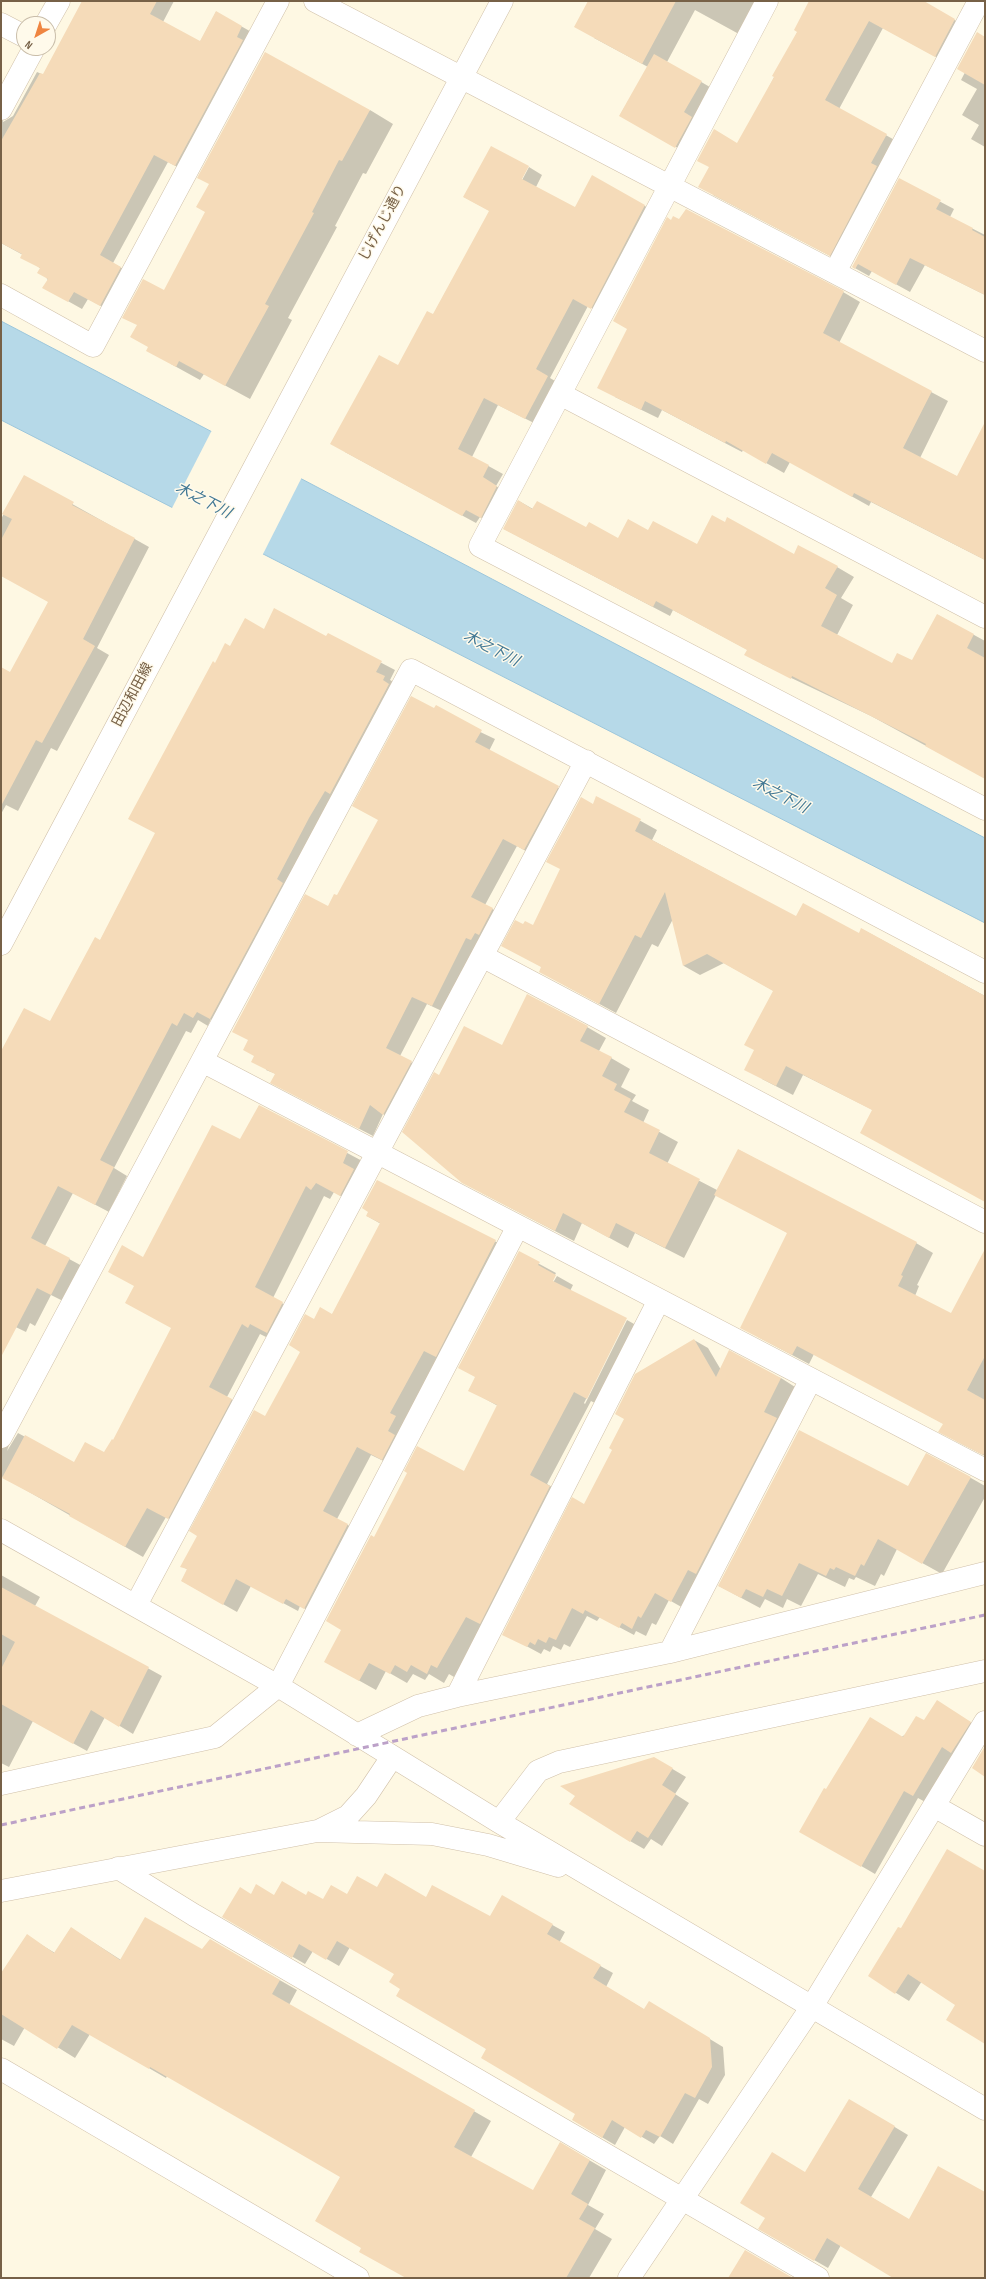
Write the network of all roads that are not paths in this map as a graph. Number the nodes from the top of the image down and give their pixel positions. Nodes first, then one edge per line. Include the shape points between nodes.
1 (59, 1) edge
2 (278, 1) edge
3 (316, 1) edge
4 (502, 1) edge
5 (767, 1) edge
6 (979, 1) edge
7 (51, 16) edge
8 (1, 24) edge
9 (16, 32) edge
10 (30, 56) edge
11 (462, 76) junction
12 (1, 109) edge
13 (670, 185) junction
14 (835, 272) junction
15 (1, 295) edge
16 (985, 351) edge
17 (560, 394) junction
18 (264, 446) joint
19 (985, 617) edge
20 (586, 761) junction
21 (985, 809) edge
22 (1, 944) edge
23 (482, 956) junction
24 (985, 972) edge
25 (202, 1061) junction
26 (377, 1152) junction
27 (985, 1222) edge
28 (518, 1226) junction
29 (659, 1300) junction
30 (811, 1379) junction
31 (1, 1437) edge
32 (985, 1470) edge
33 (1, 1530) edge
34 (985, 1573) edge
35 (136, 1605) junction
36 (670, 1652) junction
37 (985, 1671) edge
38 (278, 1686) junction
39 (457, 1696) junction
40 (985, 1722) edge
41 (357, 1735) junction
42 (392, 1757) junction
43 (1, 1784) edge
44 (934, 1806) junction
45 (499, 1822) junction
46 (317, 1831) junction
47 (985, 1835) edge
48 (118, 1868) junction
49 (595, 1878) junction
50 (1, 1890) edge
51 (811, 2008) junction
52 (1, 2069) edge
53 (985, 2109) edge
54 (682, 2199) junction
55 (358, 2278) edge
56 (629, 2278) edge
57 (818, 2278) edge

1 - 7 street
2 - 15 street via 93,346
3 - 11 street
4 - 11 street, じげんじ通り
5 - 13 street
6 - 14 street
8 - 9 street
10 - 12 street
11 - 13 street
11 - 18 street, じげんじ通り
13 - 14 street
13 - 17 street
14 - 16 street
17 - 19 street
17 - 21 street via 480,546
18 - 22 street, 田辺和田線
20 - 23 street
20 - 24 street
20 - 25 street via 411,670
23 - 26 street
23 - 27 street
25 - 26 street
25 - 31 street
26 - 28 street
26 - 35 street
28 - 29 street
28 - 38 street
29 - 30 street
29 - 39 street
30 - 32 street
30 - 36 street
33 - 35 street
34 - 36 street
35 - 38 street
36 - 39 street
37 - 45 street via 559,1762 538,1772
38 - 41 street
38 - 43 street via 215,1738
39 - 41 street via 418,1706
40 - 44 street
41 - 42 street
42 - 45 street
42 - 46 street via 366,1796 348,1816
44 - 47 street
44 - 51 street
45 - 49 street
46 - 48 street
46 - 49 street via 432,1834 488,1845
48 - 50 street
48 - 54 street
49 - 51 street
51 - 53 street
51 - 54 street
52 - 55 street
54 - 56 street
54 - 57 street

